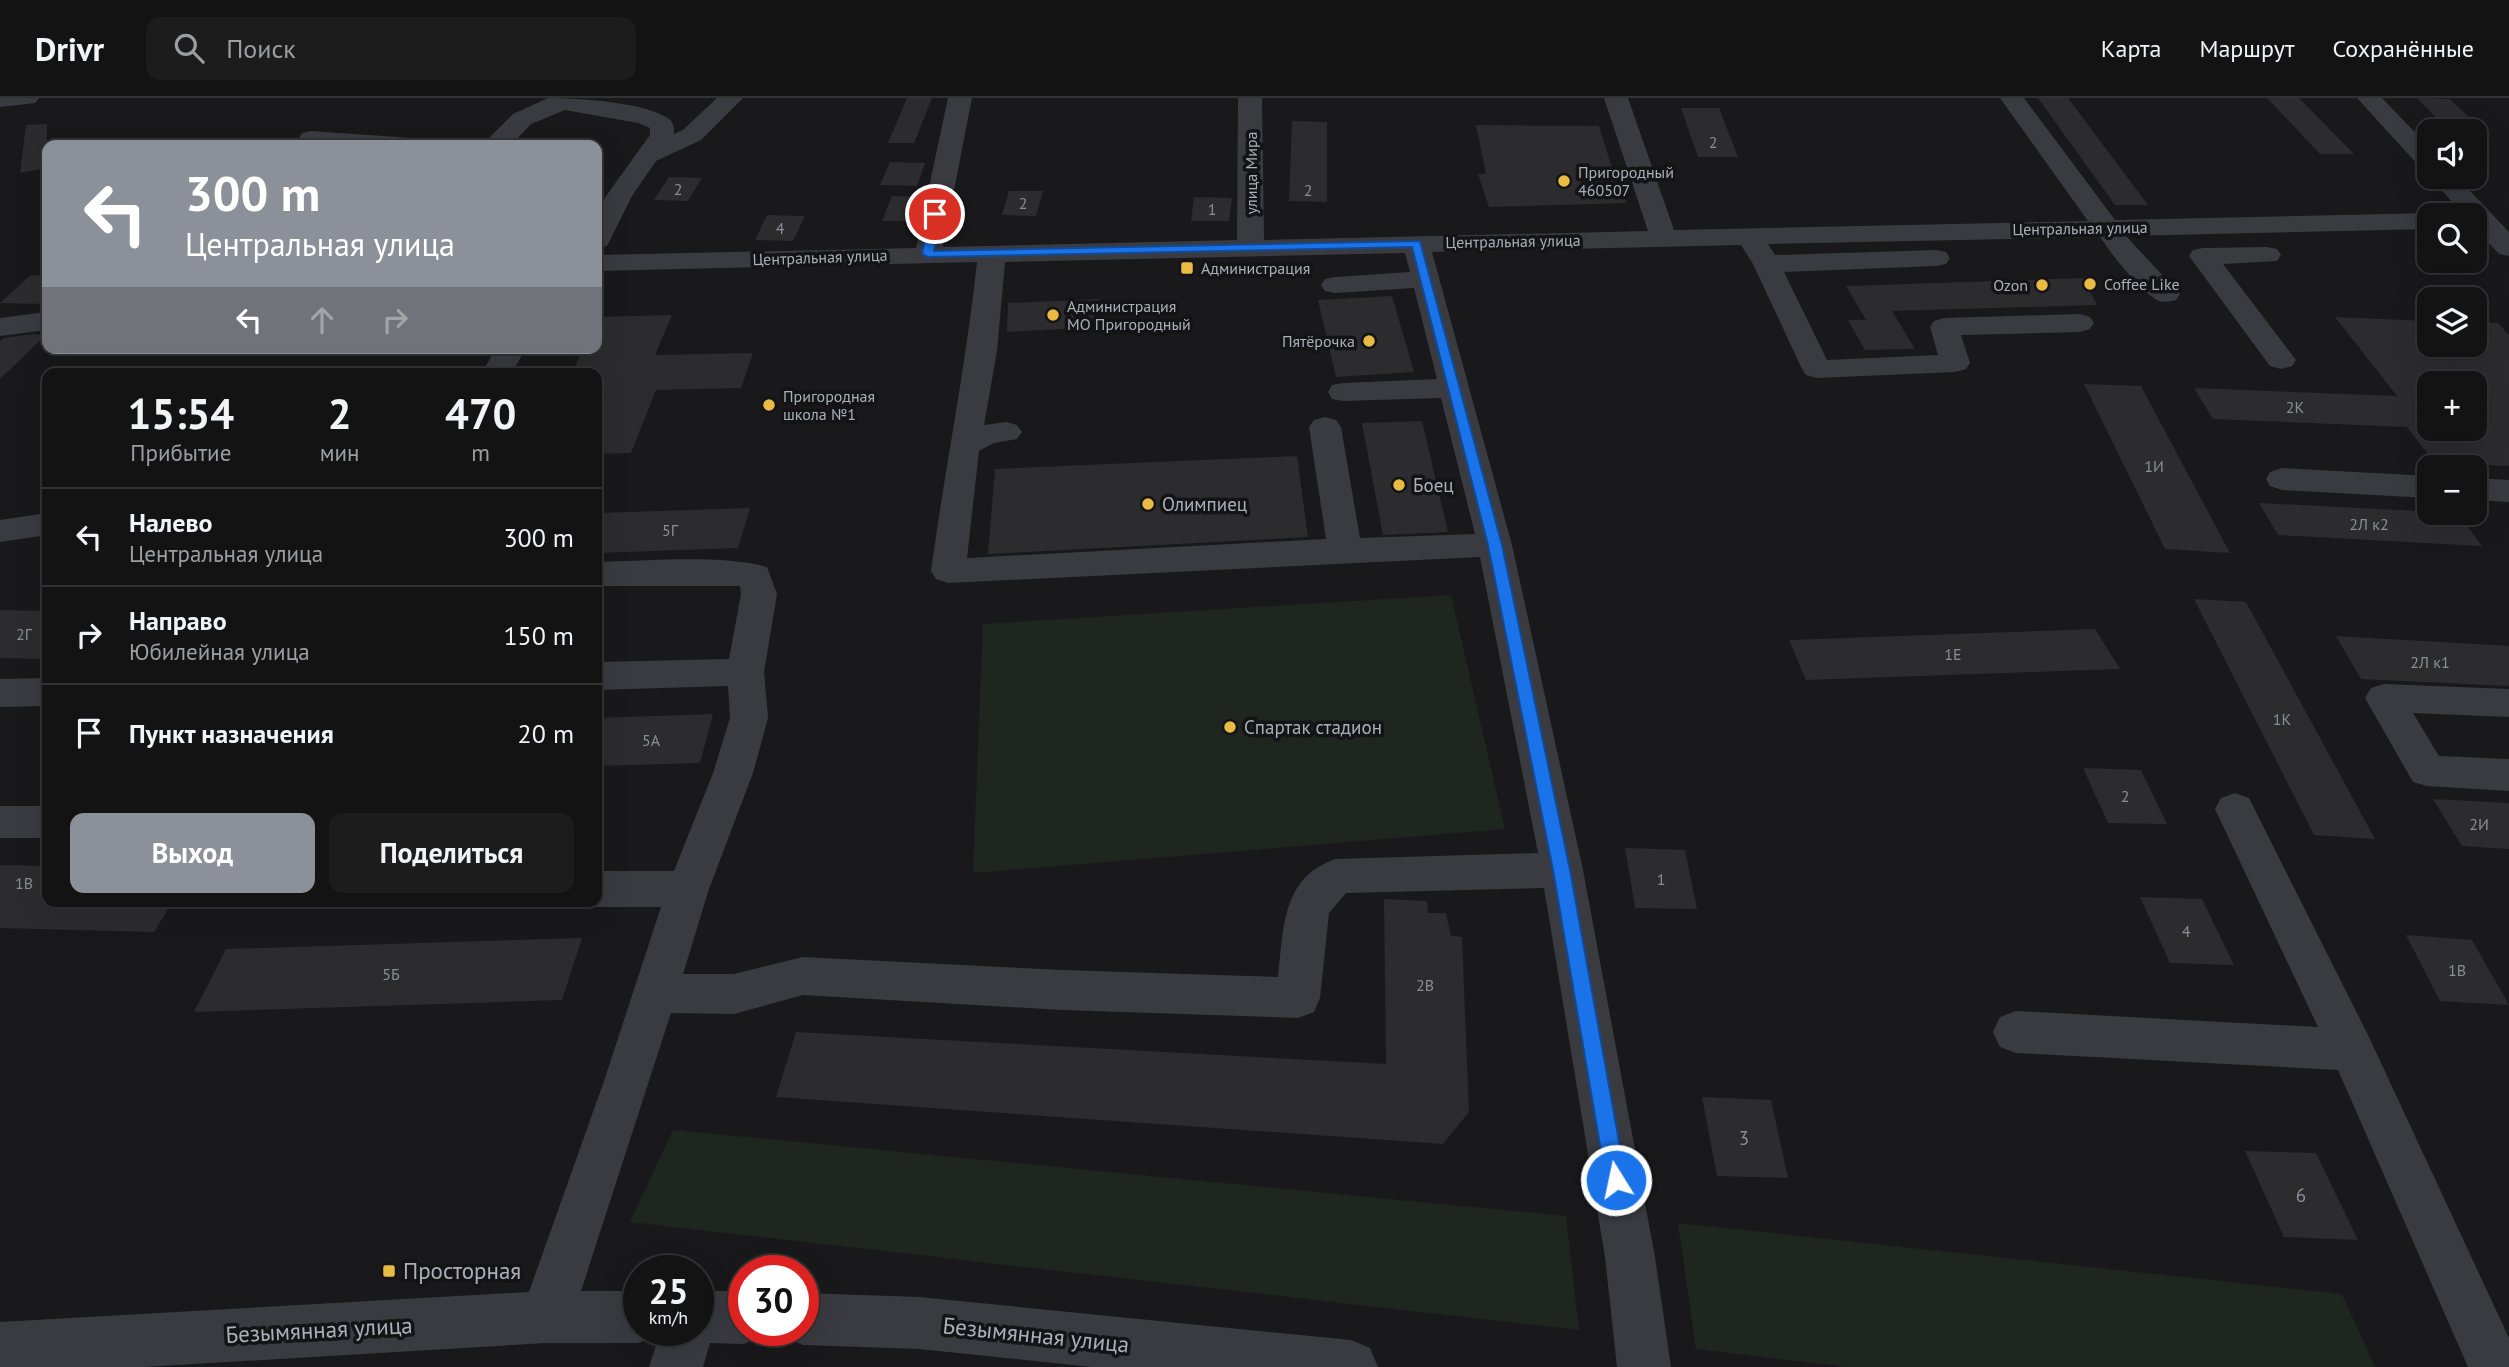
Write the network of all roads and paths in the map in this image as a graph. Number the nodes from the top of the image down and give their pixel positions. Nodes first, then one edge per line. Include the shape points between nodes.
1 (27, 98) edge
2 (731, 98) edge
3 (960, 98) edge
4 (1251, 98) edge
5 (1616, 98) edge
6 (2012, 98) edge
7 (2369, 98) edge
8 (0, 100) edge
9 (561, 100) edge
10 (311, 138) dead end
11 (340, 140) edge
12 (502, 140) edge
13 (2417, 149) edge
14 (649, 155) junction
15 (2456, 189) edge
16 (2489, 220) edge
17 (2417, 221) edge
18 (2106, 228) junction
19 (602, 230) edge
20 (1749, 236) junction
21 (1664, 237) junction
22 (2509, 248) edge
23 (2123, 250) junction
24 (1268, 252) junction
25 (992, 253) junction
26 (928, 254) junction
27 (2267, 255) dead end
28 (1421, 261) junction
29 (602, 263) edge
30 (1767, 264) junction
31 (1335, 285) dead end
32 (2166, 294) dead end
33 (42, 322) edge
34 (2080, 323) dead end
35 (0, 327) edge
36 (2281, 360) dead end
37 (1456, 388) junction
38 (1343, 393) dead end
39 (1325, 428) dead end
40 (1006, 432) dead end
41 (964, 446) junction
42 (2282, 480) dead end
43 (2417, 486) edge
44 (2487, 490) edge
45 (2509, 491) edge
46 (42, 525) edge
47 (0, 531) edge
48 (1495, 545) junction
49 (1345, 550) junction
50 (602, 574) edge
51 (745, 672) junction
52 (602, 676) edge
53 (42, 692) edge
54 (0, 693) edge
55 (2509, 703) edge
56 (2509, 775) edge
57 (2235, 809) dead end
58 (0, 822) edge
59 (42, 822) edge
60 (1562, 870) junction
61 (602, 889) edge
62 (688, 889) junction
63 (655, 993) junction
64 (2016, 1032) dead end
65 (2352, 1050) junction
66 (546, 1317) junction
67 (623, 1317) edge
68 (819, 1320) edge
69 (682, 1346) edge
70 (0, 1349) edge
71 (108, 1354) edge
72 (676, 1367) edge
73 (1351, 1367) edge
74 (1644, 1367) edge
75 (2495, 1367) edge

1 - 8 street
2 - 14 street via 692,135
3 - 26 street
4 - 24 street, улица Мира
5 - 21 street
6 - 18 street
7 - 13 street
9 - 12 street via 523,119
9 - 14 street via 645,117 662,125 662,135
10 - 11 street
14 - 19 street
15 - 16 street
16 - 22 street
17 - 18 street, Центральная улица
18 - 20 street, Центральная улица
18 - 23 street
20 - 21 street, Центральная улица
20 - 30 street
21 - 28 street, Центральная улица
23 - 30 street
23 - 32 street
24 - 25 street, Центральная улица
24 - 28 street, Центральная улица
25 - 26 street, Центральная улица
25 - 41 street via 982,351
26 - 29 street, Центральная улица
27 - 36 street via 2203,256
28 - 31 street
28 - 37 street
30 - 34 street via 1817,369 1955,363 1944,327
33 - 35 street
37 - 38 street
37 - 48 street
39 - 49 street
40 - 41 street via 987,434
41 - 49 street via 948,571
42 - 43 street
44 - 45 street
46 - 47 street
48 - 49 street
48 - 60 street
50 - 51 street via 755,576 759,594
51 - 52 street
51 - 62 street via 749,718
53 - 54 street
55 - 56 street via 2384,698 2427,771
57 - 65 street
58 - 59 street
60 - 63 street via 1336,876 1308,906 1298,998 803,976 734,994
60 - 74 street via 1630,1257
61 - 62 street
62 - 63 street
63 - 66 street
64 - 65 street
65 - 75 street
66 - 67 street, Безымянная улица
66 - 71 street, Безымянная улица
68 - 73 street, Безымянная улица via 919,1323
69 - 72 street
70 - 71 street, Безымянная улица

